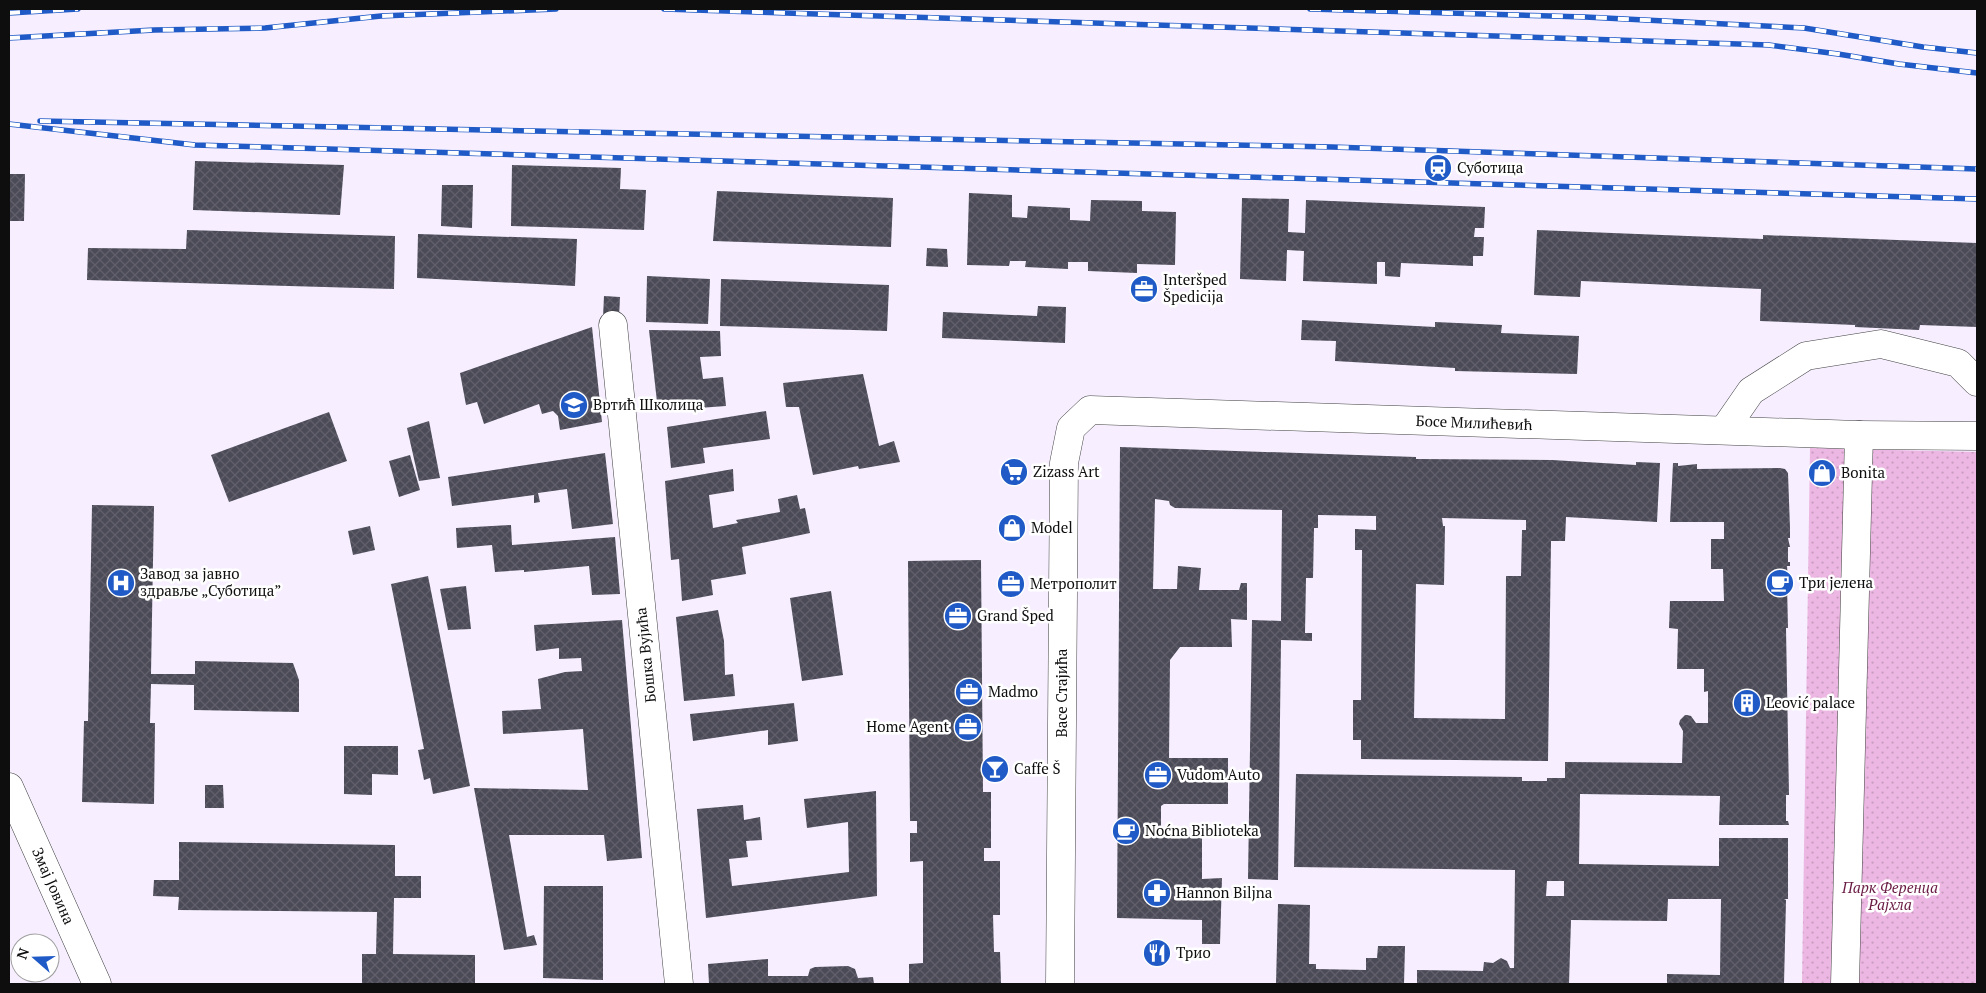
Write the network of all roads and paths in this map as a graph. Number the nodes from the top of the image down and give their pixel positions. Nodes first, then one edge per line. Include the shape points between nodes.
1 (613, 325) dead end
2 (1977, 382) edge
3 (1090, 410) joint
4 (1724, 430) junction
5 (1858, 435) junction
6 (1977, 436) edge
7 (9, 787) edge
8 (96, 984) edge
9 (678, 984) edge
10 (1060, 984) edge
11 (1845, 984) edge

1 - 9 street, Бошка Вујића
2 - 4 street via 1958,363 1881,344 1806,356 1751,391
3 - 4 street, Босе Милићевић
3 - 10 street, Васе Стајића via 1071,428 1064,463
4 - 5 street, Босе Милићевић
5 - 6 street
5 - 11 street
7 - 8 street, Змај Јовина

